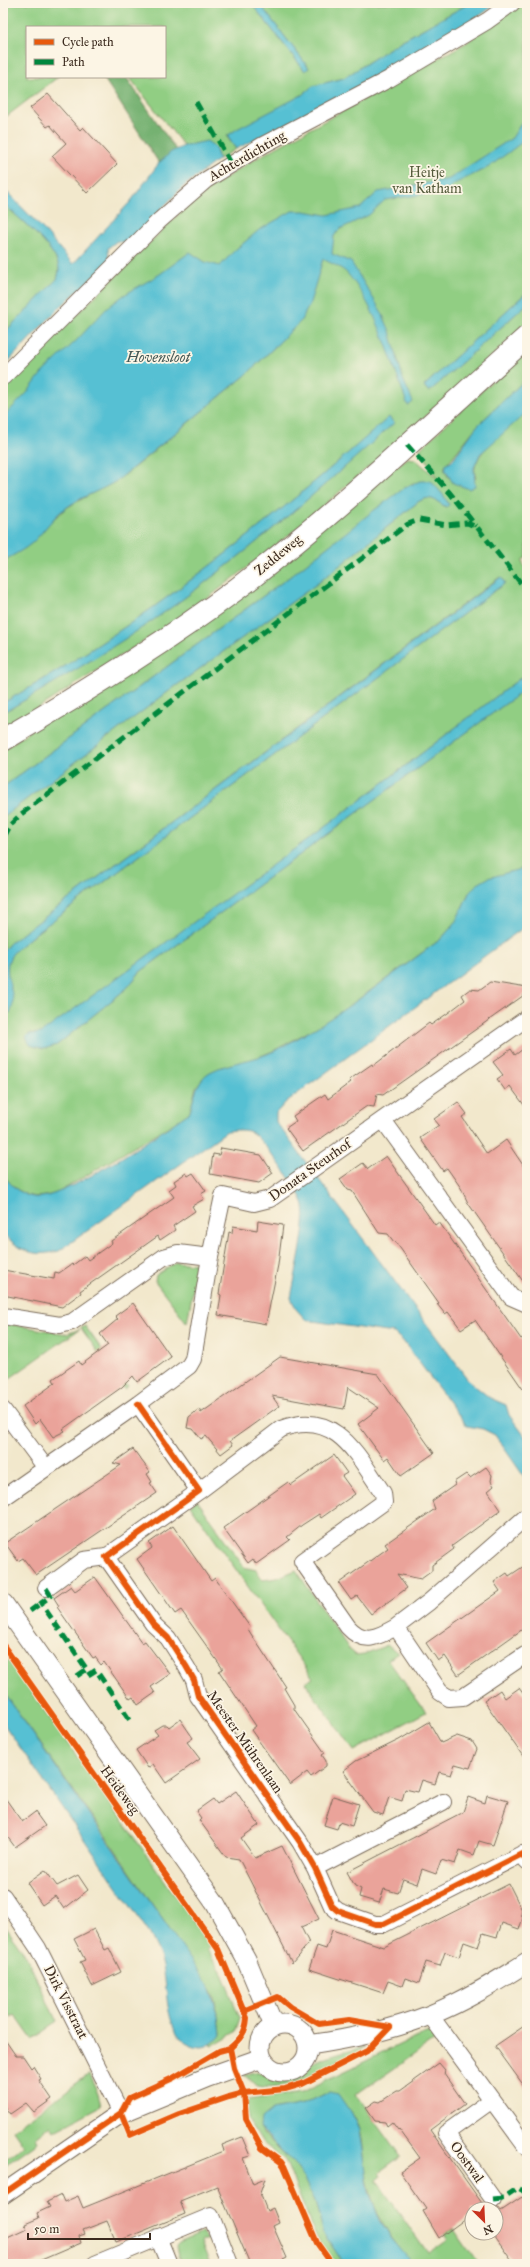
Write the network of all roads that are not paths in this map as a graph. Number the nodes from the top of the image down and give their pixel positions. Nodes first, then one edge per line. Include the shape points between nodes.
1 (512, 3) edge
2 (527, 337) edge
3 (3, 377) edge
4 (3, 740) edge
5 (527, 1018) edge
6 (383, 1120) junction
7 (210, 1257) junction
8 (527, 1304) edge
9 (3, 1316) edge
10 (138, 1404) junction
11 (3, 1410) edge
12 (46, 1468) junction
13 (199, 1491) junction
14 (3, 1498) edge
15 (527, 1516) edge
16 (106, 1557) junction
17 (46, 1588) dead end
18 (3, 1603) edge
19 (396, 1627) junction
20 (526, 1655) edge
21 (444, 1802) dead end
22 (525, 1852) edge
23 (315, 1868) junction
24 (3, 1896) edge
25 (527, 1962) edge
26 (430, 2015) junction
27 (274, 2026) junction
28 (309, 2045) junction
29 (262, 2058) junction
30 (492, 2100) junction
31 (121, 2113) junction
32 (527, 2148) edge
33 (3, 2194) edge
34 (493, 2199) dead end
35 (158, 2237) junction
36 (95, 2264) edge
37 (169, 2264) edge
38 (230, 2264) edge

1 - 3 street, Achterdichting via 487,21 372,89 263,145 206,180 159,221
2 - 4 main road, Zeddeweg via 336,507 238,587 132,664
5 - 6 street, Donata Steurhof
6 - 7 street, Donata Steurhof via 262,1203 223,1196
6 - 8 street via 511,1297
7 - 9 street via 178,1253 164,1257 72,1322 60,1325
7 - 10 street, Donata Steurhof via 193,1359 180,1374
10 - 12 street, Donata Steurhof
10 - 13 street
11 - 12 street
12 - 14 street, Donata Steurhof
13 - 16 street
13 - 19 street via 281,1429 293,1424 329,1428 340,1435 383,1493 384,1502 302,1561 355,1635 366,1638 378,1637
15 - 19 street via 429,1602
16 - 17 street via 84,1560
16 - 23 street, Meester Mührenlaan via 153,1624 168,1638 194,1680 198,1696 300,1842
18 - 27 street, Heideweg via 215,1903 246,1959
19 - 20 street via 440,1692 449,1698 463,1697
21 - 23 street
22 - 23 street, Meester Mührenlaan via 384,1924 375,1924 338,1911 332,1906
24 - 31 street, Dirk Visstraat via 38,1948
25 - 26 street via 492,1984
26 - 28 street via 352,2039
26 - 30 street
27 - 28 street via 288,2024 300,2029
27 - 29 street via 266,2031 261,2039
28 - 29 street via 308,2055 303,2064 286,2073 267,2066
29 - 31 street
30 - 32 street
30 - 34 street, Oostwal via 446,2133
31 - 33 street
35 - 36 street
35 - 37 street
35 - 38 street via 210,2216

